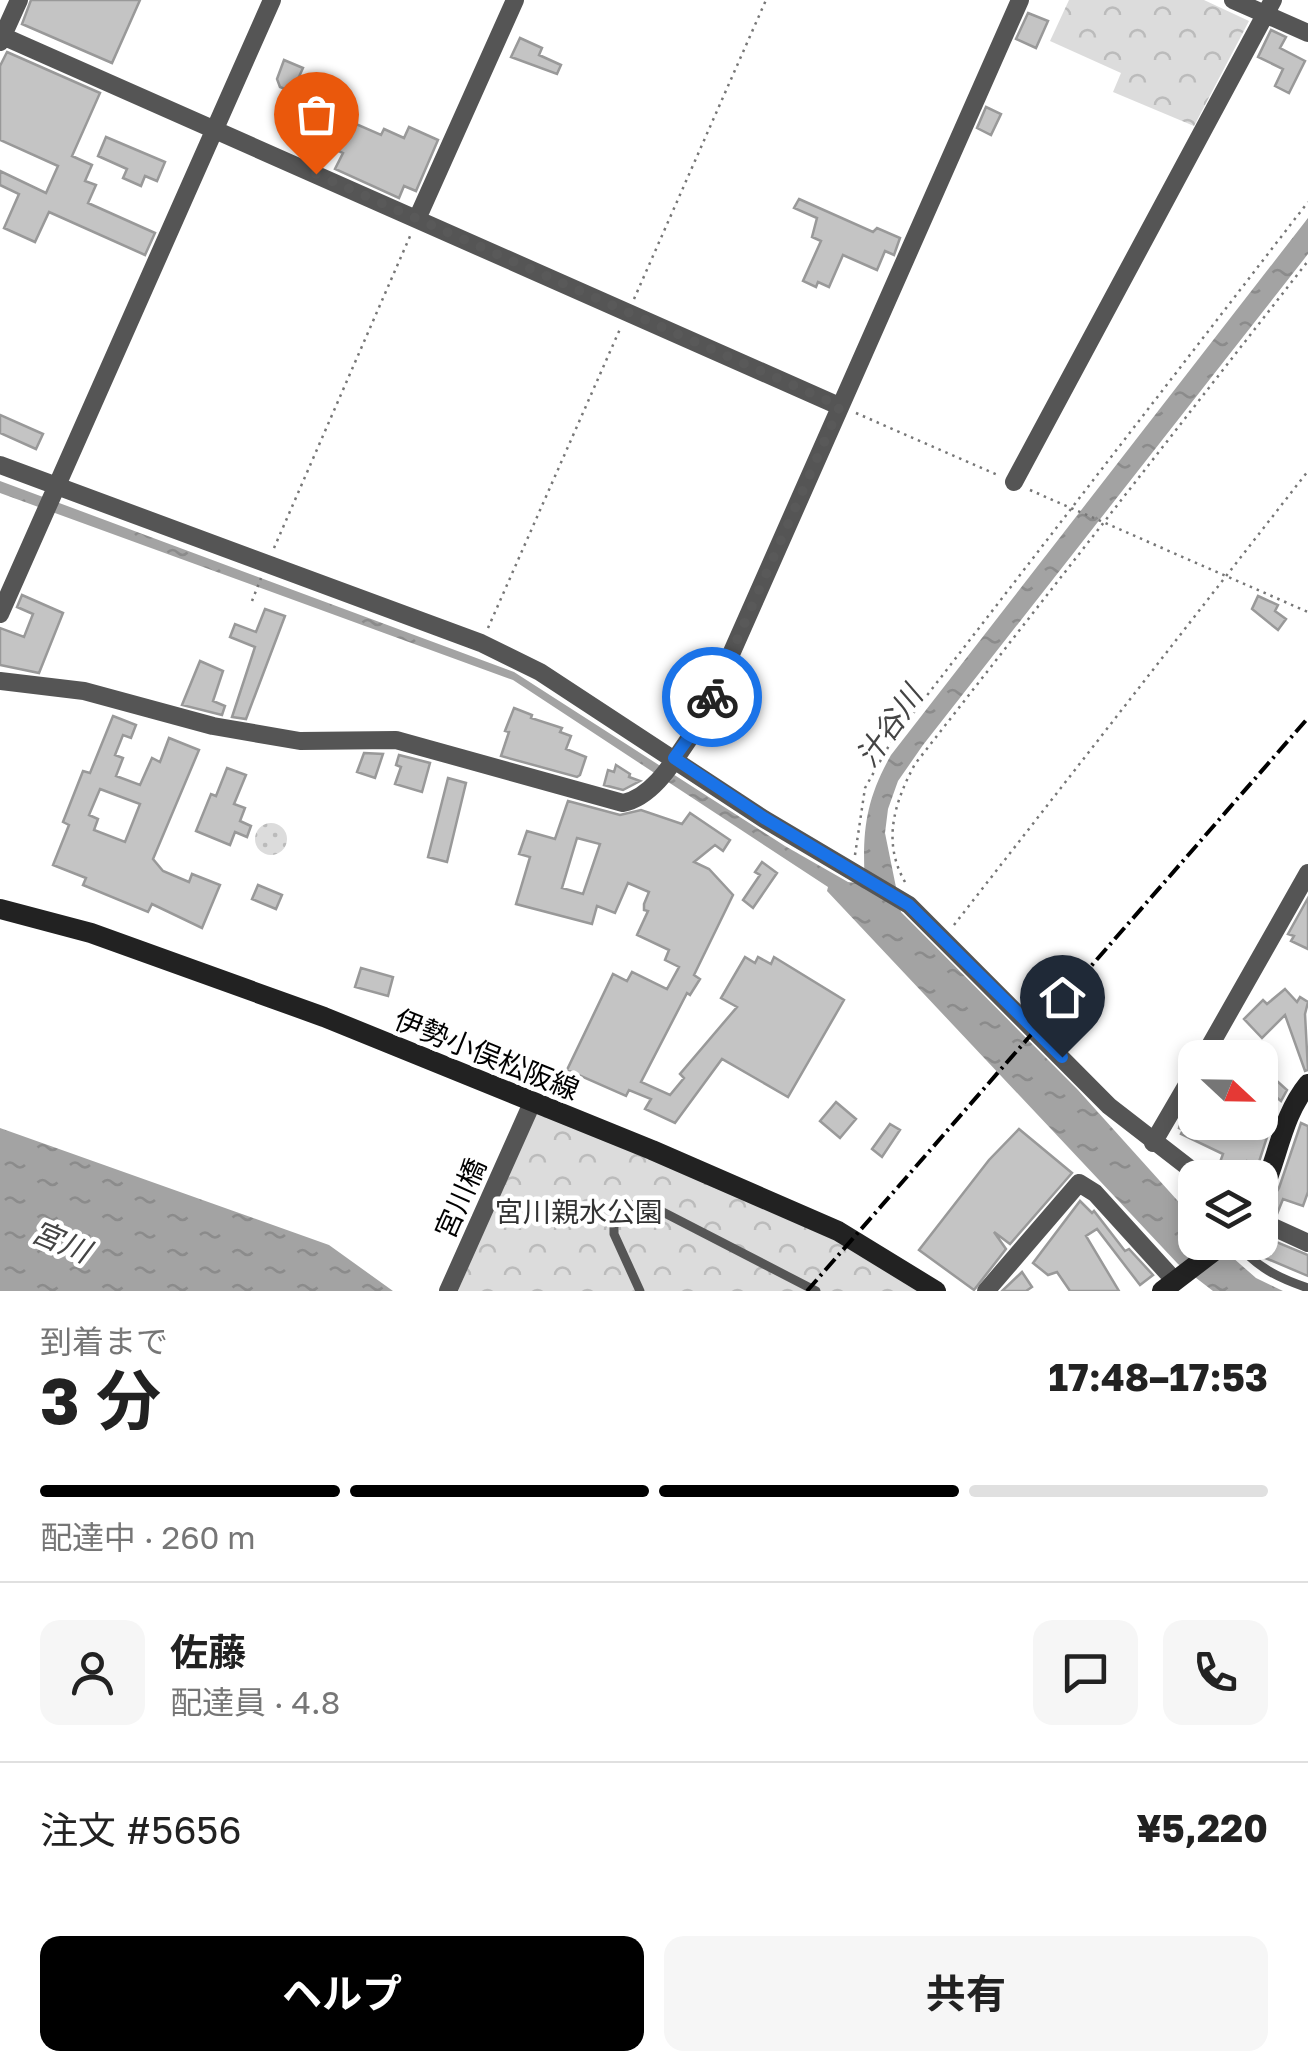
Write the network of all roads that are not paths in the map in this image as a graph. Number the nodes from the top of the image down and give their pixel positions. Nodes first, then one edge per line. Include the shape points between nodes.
1 (19, 0) edge
2 (272, 0) edge
3 (515, 0) edge
4 (1020, 0) edge
5 (1234, 0) edge
6 (1270, 7) edge
7 (1308, 33) edge
8 (1, 38) edge
9 (214, 129) junction
10 (417, 219) junction
11 (840, 406) junction
12 (0, 465) edge
13 (1014, 482) road end
14 (55, 490) junction
15 (0, 614) edge
16 (0, 681) edge
17 (673, 759) junction
18 (1308, 874) edge
19 (0, 909) edge
20 (1213, 1040) edge
21 (1308, 1084) edge
22 (1178, 1100) edge
23 (532, 1103) junction
24 (1153, 1142) junction
25 (1178, 1160) edge
26 (1273, 1160) edge
27 (1278, 1229) edge
28 (1308, 1243) edge
29 (1203, 1260) edge
30 (1251, 1260) edge
31 (1170, 1286) edge
32 (1308, 1288) edge
33 (448, 1291) edge
34 (640, 1291) edge
35 (816, 1291) edge
36 (936, 1291) edge
37 (986, 1291) edge

1 - 8 street
2 - 9 street
3 - 10 street
4 - 11 street
5 - 6 street
6 - 7 street
6 - 13 street
8 - 9 street
9 - 10 street
9 - 14 street
10 - 11 street
11 - 17 street via 700,722
12 - 14 street
14 - 15 street
14 - 17 street via 481,643 540,672
16 - 17 street via 84,692 300,741 396,740 623,803 657,784
17 - 24 street via 909,905
18 - 20 street
19 - 23 main road, 伊勢小俣松阪線 via 109,939
21 - 26 main road
22 - 24 street
23 - 33 street, 宮川橋
23 - 36 main road, 伊勢小俣松阪線 via 838,1231
24 - 25 street
27 - 28 street
29 - 31 main road
30 - 32 lane
31 - 37 street via 1095,1193 1080,1184
34 - 35 lane via 614,1234 614,1220 629,1204 656,1209

